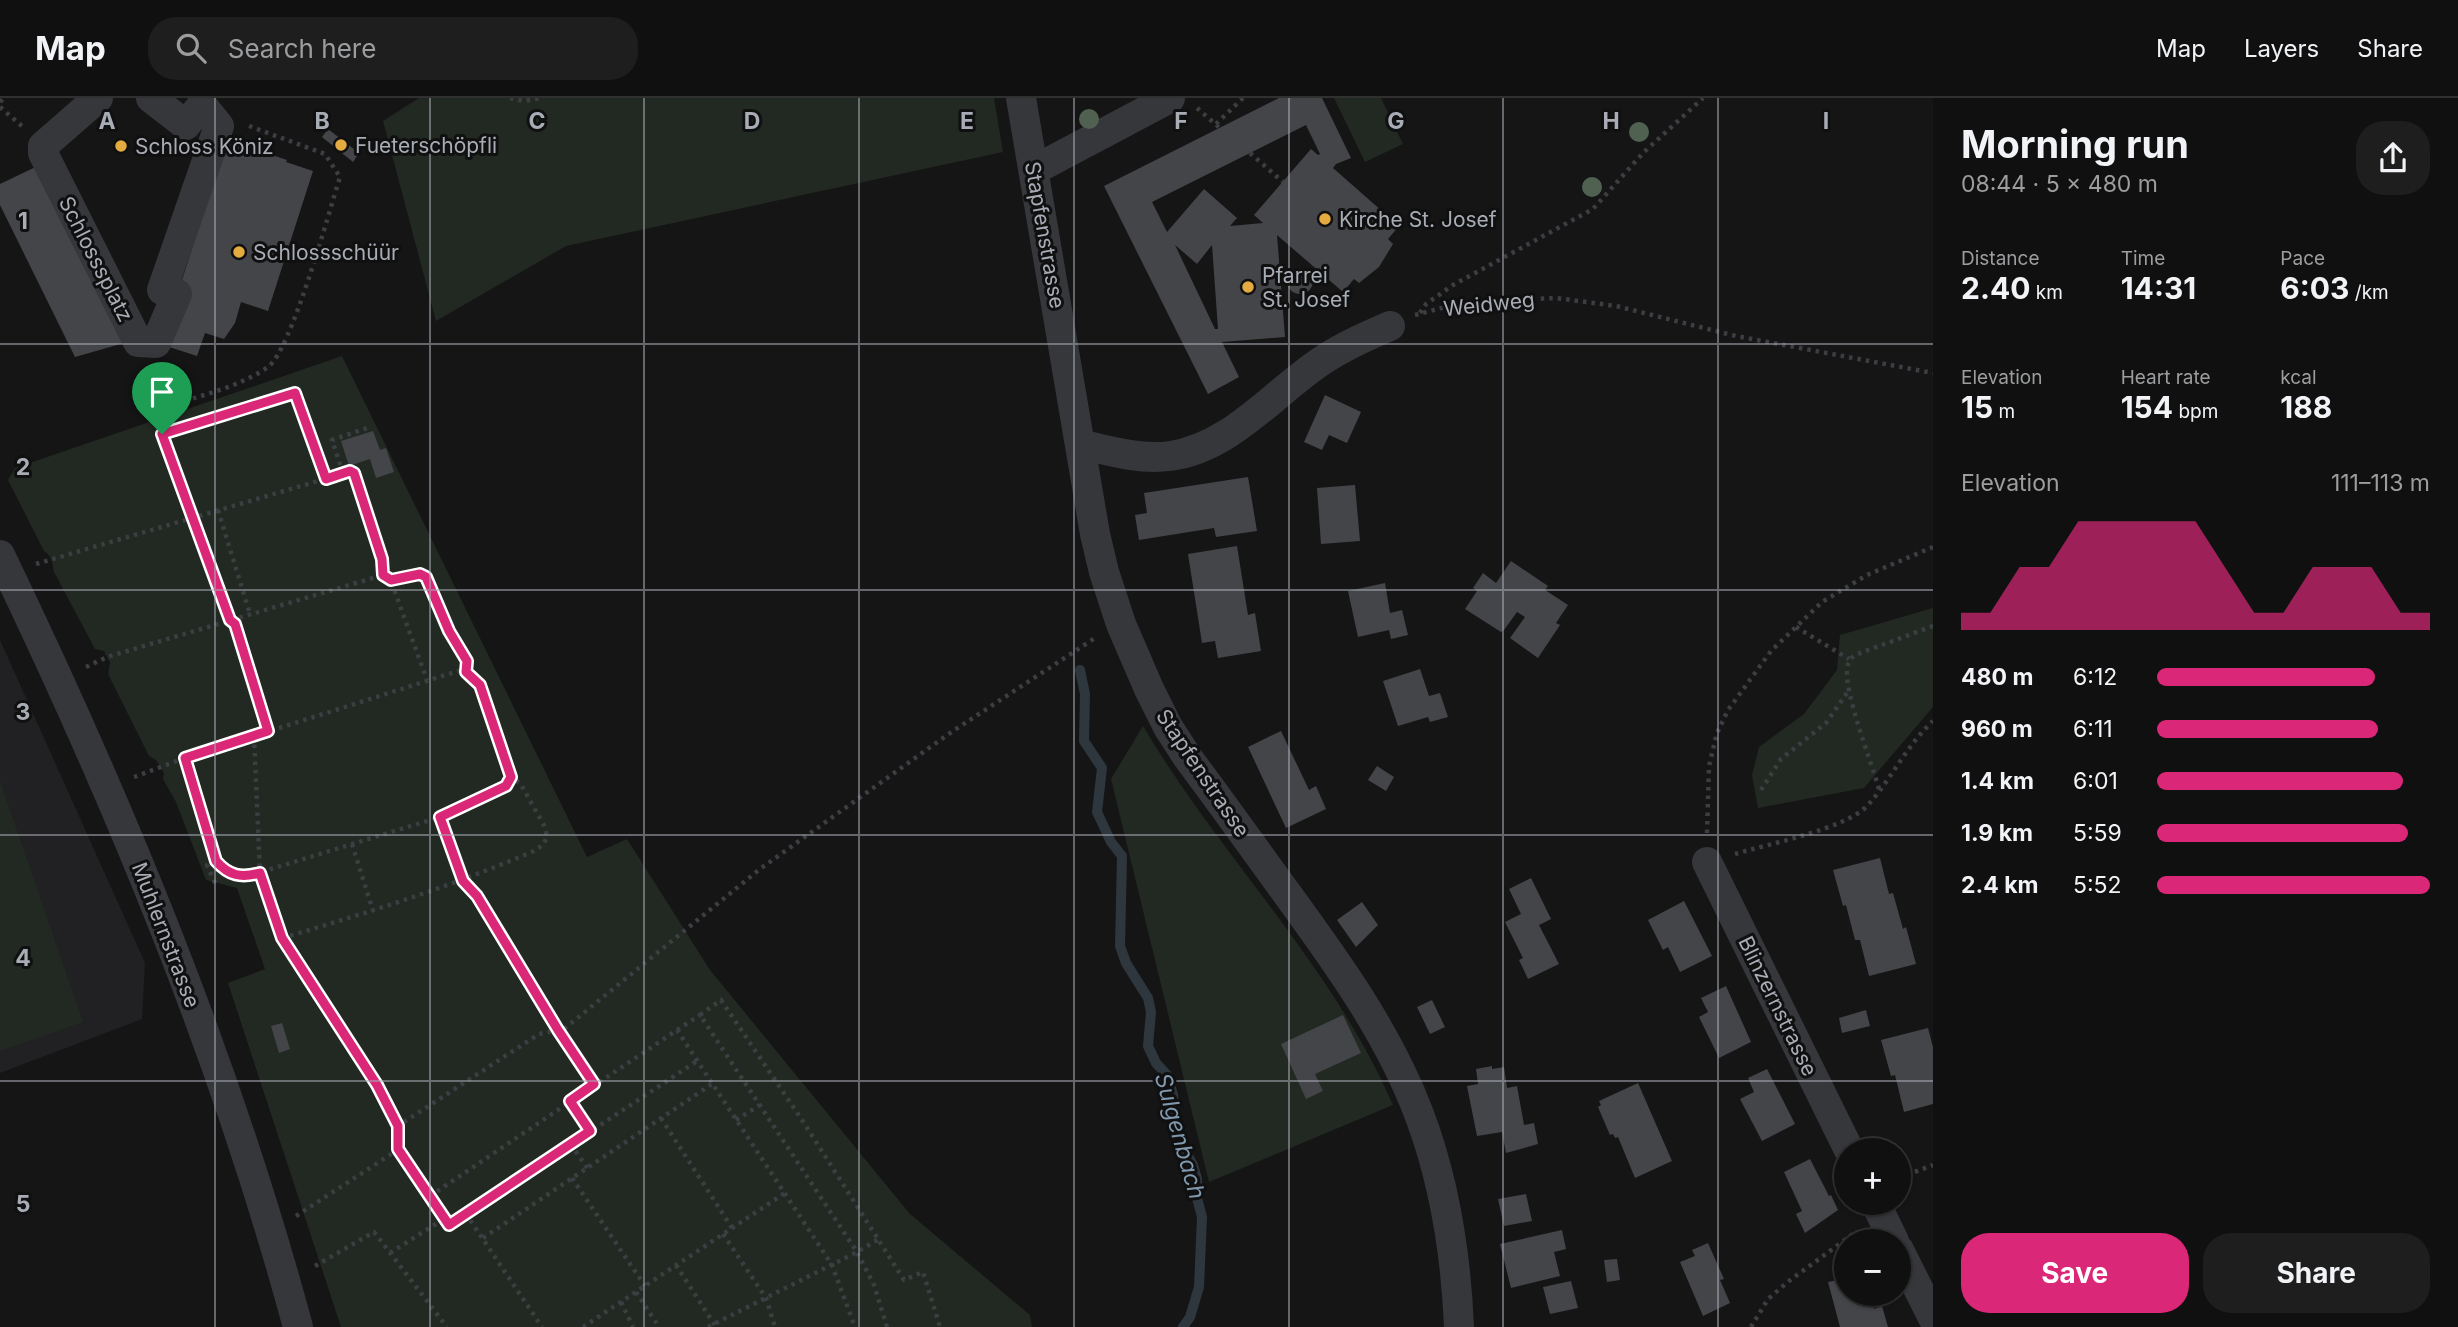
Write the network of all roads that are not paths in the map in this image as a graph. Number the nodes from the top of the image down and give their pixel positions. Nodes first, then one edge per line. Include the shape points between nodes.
1 (98, 98) edge
2 (151, 98) edge
3 (1021, 98) edge
4 (1184, 103) edge
5 (1034, 170) junction
6 (1390, 326) road end
7 (1080, 443) junction
8 (4, 564) edge
9 (1707, 862) road end
10 (1843, 1138) edge
11 (1911, 1274) edge
12 (1933, 1318) edge
13 (298, 1327) edge
14 (1459, 1327) edge

1 - 2 street, Schlosssplatz via 43,146 43,153 138,342 156,343 177,294 162,290 219,126 202,105 186,125
3 - 5 street, Stapfenstrasse
4 - 5 street
5 - 7 street, Stapfenstrasse
6 - 7 street via 1324,359 1222,438 1195,450 1169,456 1130,455
7 - 14 street, Stapfenstrasse via 1095,534 1121,624 1168,727 1338,963 1370,1014 1419,1114 1449,1231
8 - 13 street, Muhlernstrasse via 107,787 186,985 229,1101
9 - 10 street, Blinzernstrasse
11 - 12 street

